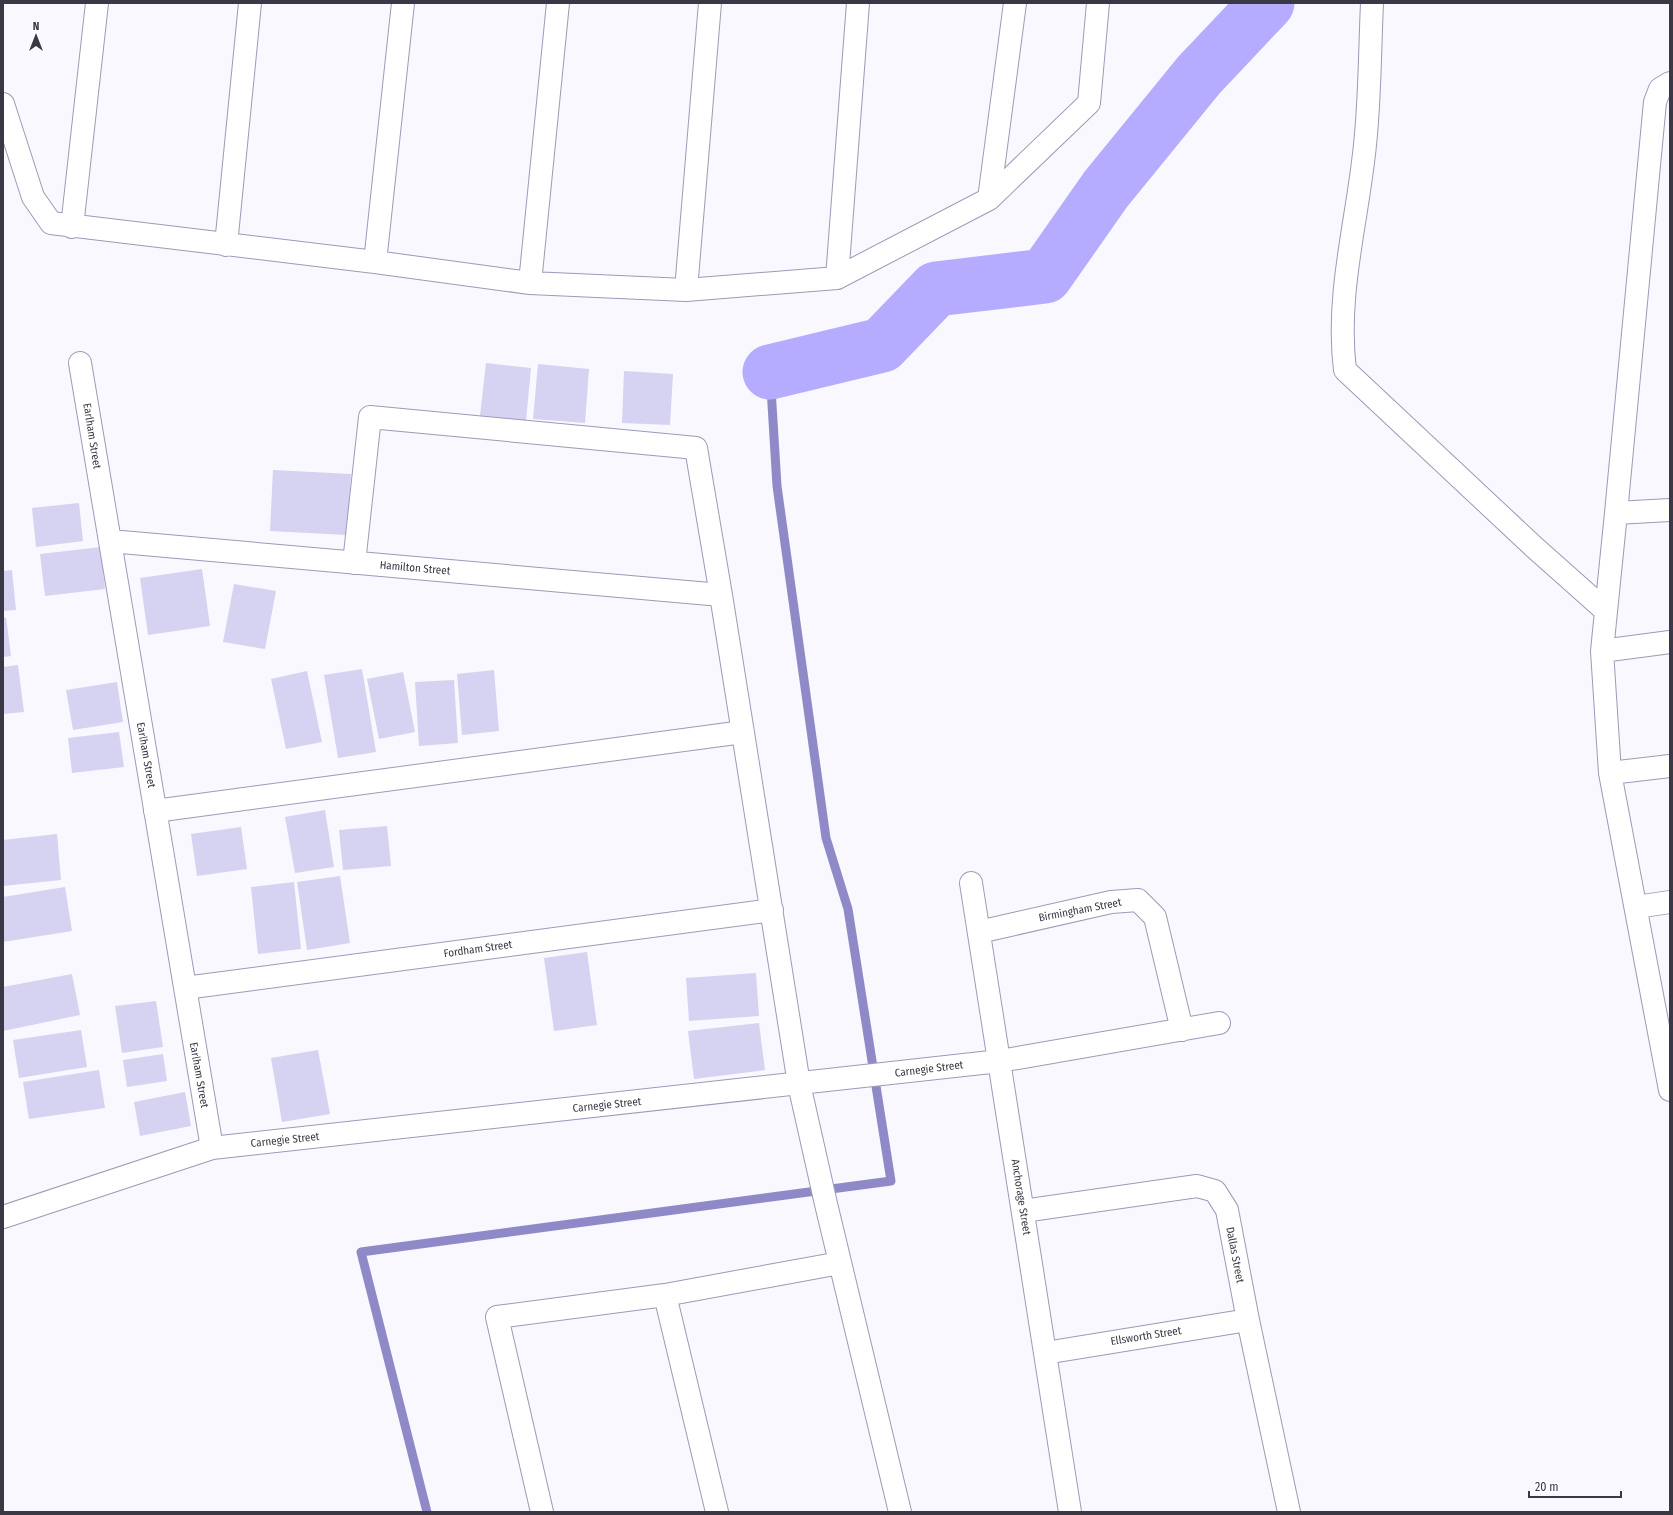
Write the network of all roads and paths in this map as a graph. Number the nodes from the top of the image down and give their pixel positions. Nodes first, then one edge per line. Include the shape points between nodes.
1 (97, 3) edge
2 (250, 3) edge
3 (403, 3) edge
4 (558, 3) edge
5 (710, 3) edge
6 (858, 3) edge
7 (1015, 3) edge
8 (1098, 3) edge
9 (1372, 3) edge
10 (1670, 84) edge
11 (3, 104) edge
12 (989, 200) junction
13 (72, 227) junction
14 (226, 245) junction
15 (374, 262) junction
16 (837, 278) junction
17 (530, 283) junction
18 (686, 290) junction
19 (80, 362) dead end
20 (1670, 510) edge
21 (1616, 513) junction
22 (110, 541) junction
23 (354, 563) junction
24 (721, 595) junction
25 (1606, 611) junction
26 (1670, 642) edge
27 (1602, 651) junction
28 (743, 732) junction
29 (1670, 766) edge
30 (1610, 773) junction
31 (155, 811) junction
32 (971, 883) dead end
33 (1670, 902) edge
34 (1636, 907) junction
35 (772, 910) junction
36 (979, 932) junction
37 (185, 988) junction
38 (1219, 1023) dead end
39 (1182, 1030) junction
40 (1664, 1030) edge
41 (1000, 1061) junction
42 (799, 1084) junction
43 (1670, 1090) edge
44 (212, 1148) junction
45 (1024, 1211) junction
46 (3, 1216) edge
47 (840, 1263) junction
48 (665, 1295) junction
49 (1248, 1320) junction
50 (1045, 1353) junction
51 (542, 1512) edge
52 (717, 1512) edge
53 (900, 1512) edge
54 (1070, 1512) edge
55 (1290, 1512) edge

1 - 13 street
2 - 14 street
3 - 15 street
4 - 17 street
5 - 18 street
6 - 16 street
7 - 12 street
8 - 12 street via 1089,103
9 - 25 street via 1366,134 1344,298 1342,344 1346,370 1534,547
10 - 21 street via 1660,89 1655,102
11 - 13 street via 33,197 51,223
12 - 16 street
13 - 14 street
14 - 15 street
15 - 17 street
16 - 18 street
17 - 18 street
19 - 22 street, Earlham Street
20 - 21 street
21 - 25 street
22 - 23 street, Hamilton Street
22 - 31 street, Earlham Street
23 - 24 street, Hamilton Street
23 - 24 street via 370,417 696,448
24 - 28 street
25 - 27 street
26 - 27 street
27 - 30 street
28 - 31 street
28 - 35 street
29 - 30 street
30 - 34 street
31 - 37 street, Earlham Street
32 - 36 street, Anchorage Street
33 - 34 street
34 - 40 street
35 - 37 street, Fordham Street
35 - 42 street
36 - 39 street, Birmingham Street via 1111,902 1138,900 1155,916
36 - 41 street, Anchorage Street
37 - 44 street, Earlham Street
38 - 39 street, Carnegie Street
39 - 41 street, Carnegie Street
40 - 43 street
41 - 42 street, Carnegie Street
41 - 45 street, Anchorage Street
42 - 44 street, Carnegie Street
42 - 47 street
44 - 46 street, Carnegie Street
45 - 49 street, Dallas Street via 1197,1186 1215,1191 1227,1210
45 - 50 street, Anchorage Street
47 - 48 street
47 - 53 street
48 - 51 street via 497,1317
48 - 52 street
49 - 50 street, Ellsworth Street
49 - 55 street, Dallas Street
50 - 54 street, Anchorage Street

